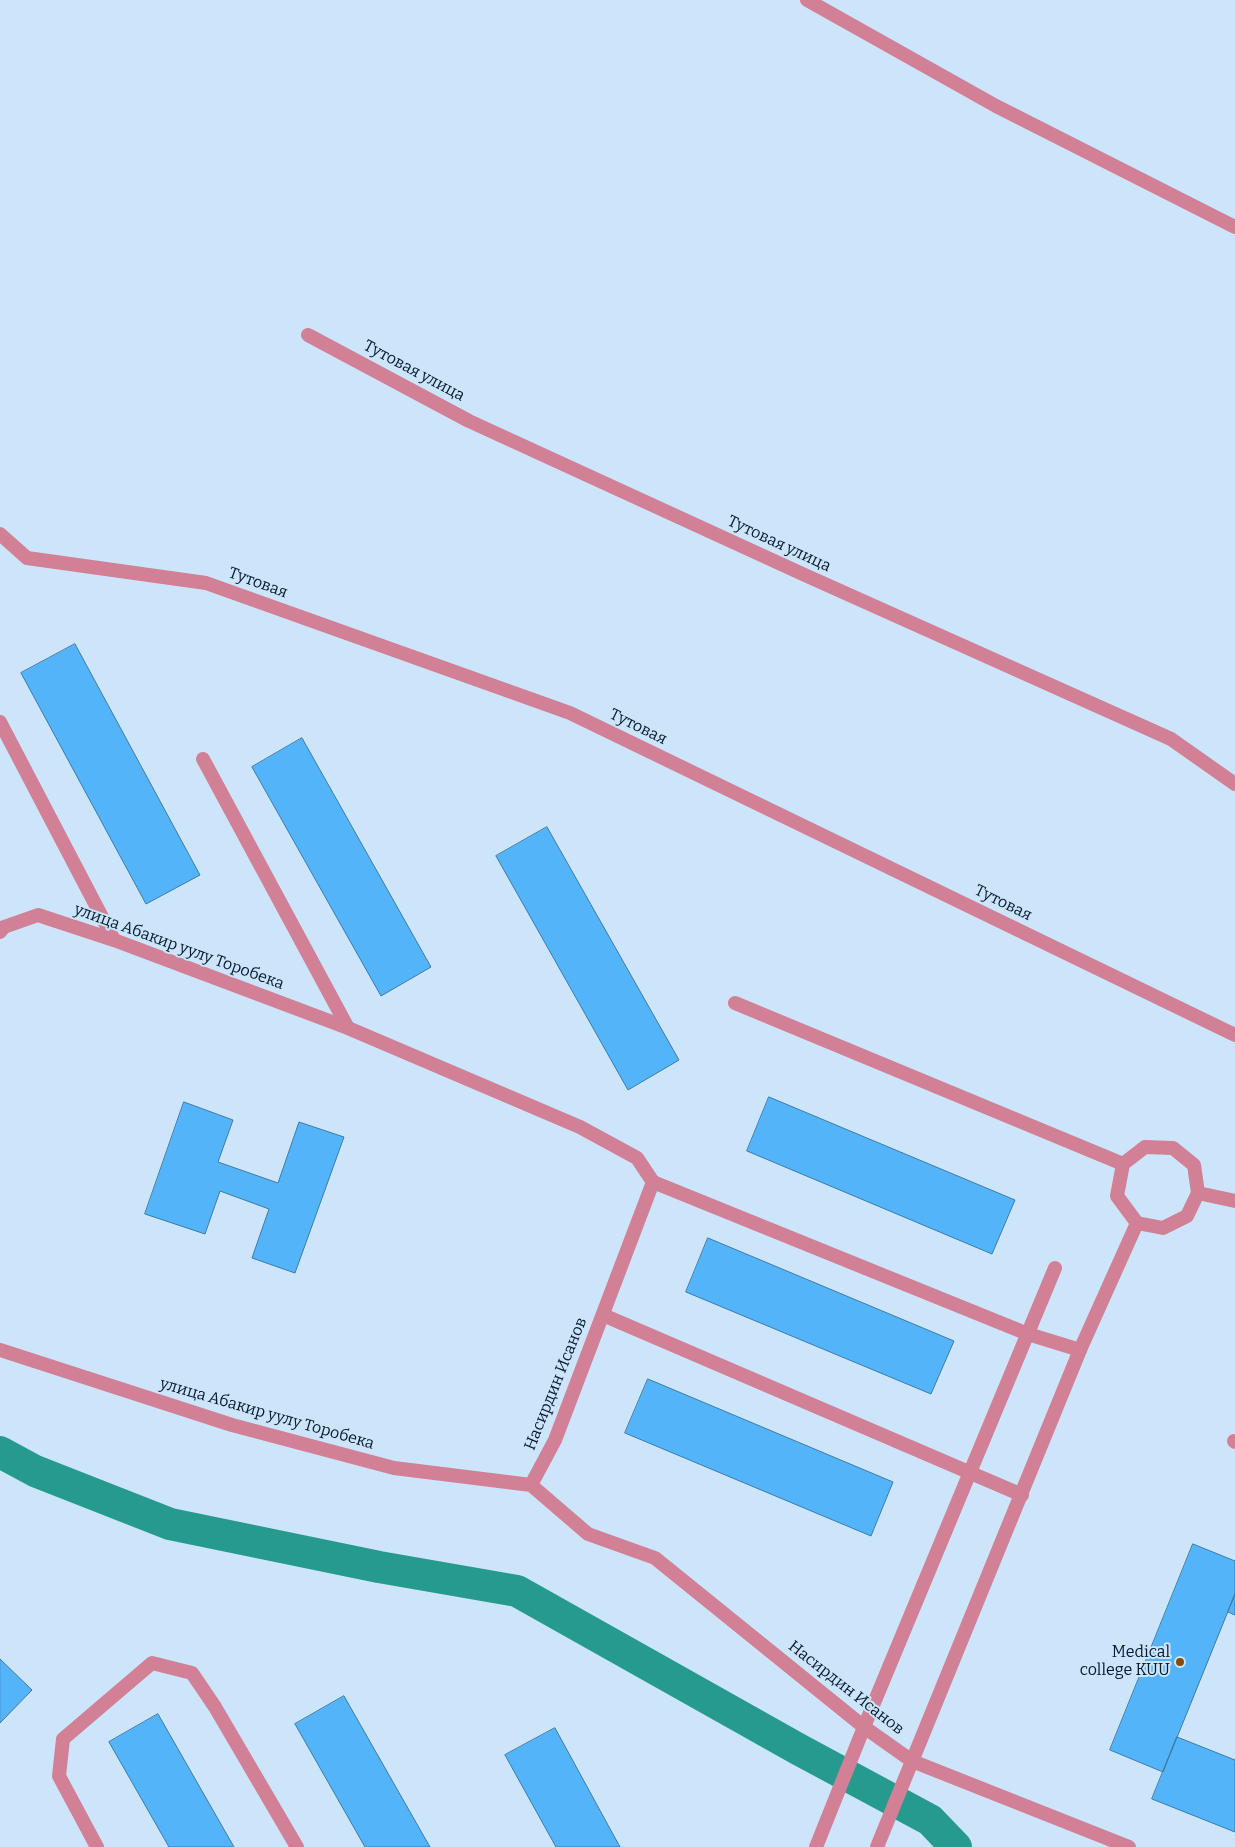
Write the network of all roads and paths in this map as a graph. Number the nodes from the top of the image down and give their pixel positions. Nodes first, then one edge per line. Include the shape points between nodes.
1 (807, 0) edge
2 (1235, 227) edge
3 (308, 335) dead end
4 (0, 534) edge
5 (0, 722) edge
6 (203, 759) dead end
7 (1235, 784) edge
8 (0, 932) edge
9 (114, 940) junction
10 (735, 1004) dead end
11 (348, 1028) junction
12 (1235, 1035) edge
13 (1123, 1164) junction
14 (653, 1182) junction
15 (1198, 1192) junction
16 (1235, 1201) edge
17 (1137, 1222) junction
18 (1054, 1268) dead end
19 (603, 1315) junction
20 (1028, 1334) junction
21 (0, 1350) edge
22 (1080, 1350) junction
23 (971, 1474) junction
24 (531, 1485) junction
25 (1022, 1494) junction
26 (864, 1727) junction
27 (912, 1761) junction
28 (97, 1847) edge
29 (297, 1847) edge
30 (816, 1847) edge
31 (877, 1847) edge
32 (1129, 1847) edge

1 - 2 street via 996,106
3 - 7 street, Тутовая улица via 469,421 1171,739
4 - 12 street, Тутовая via 27,558 206,583 570,713
5 - 9 street
6 - 11 street
8 - 9 street, улица Абакир уулу Торобека via 4,927 38,915
9 - 11 street, улица Абакир уулу Торобека
10 - 13 street
11 - 14 street via 580,1127 637,1158
13 - 15 street via 1145,1147 1172,1148 1194,1165
13 - 17 street via 1117,1196
14 - 19 street, Насирдин Исанов
14 - 20 street
15 - 16 street
15 - 17 street via 1187,1216 1163,1228
17 - 22 street
18 - 20 street
19 - 23 street
19 - 24 street, Насирдин Исанов via 555,1440
20 - 22 street
20 - 23 street
21 - 24 street, улица Абакир уулу Торобека via 232,1425 394,1468
22 - 25 street
23 - 25 street
23 - 26 street
24 - 26 street, Насирдин Исанов via 588,1534 655,1558
25 - 27 street
26 - 27 street, Насирдин Исанов
26 - 30 street
27 - 31 street
27 - 32 street, Насирдин Исанов
28 - 29 street via 59,1776 63,1739 152,1662 192,1673

